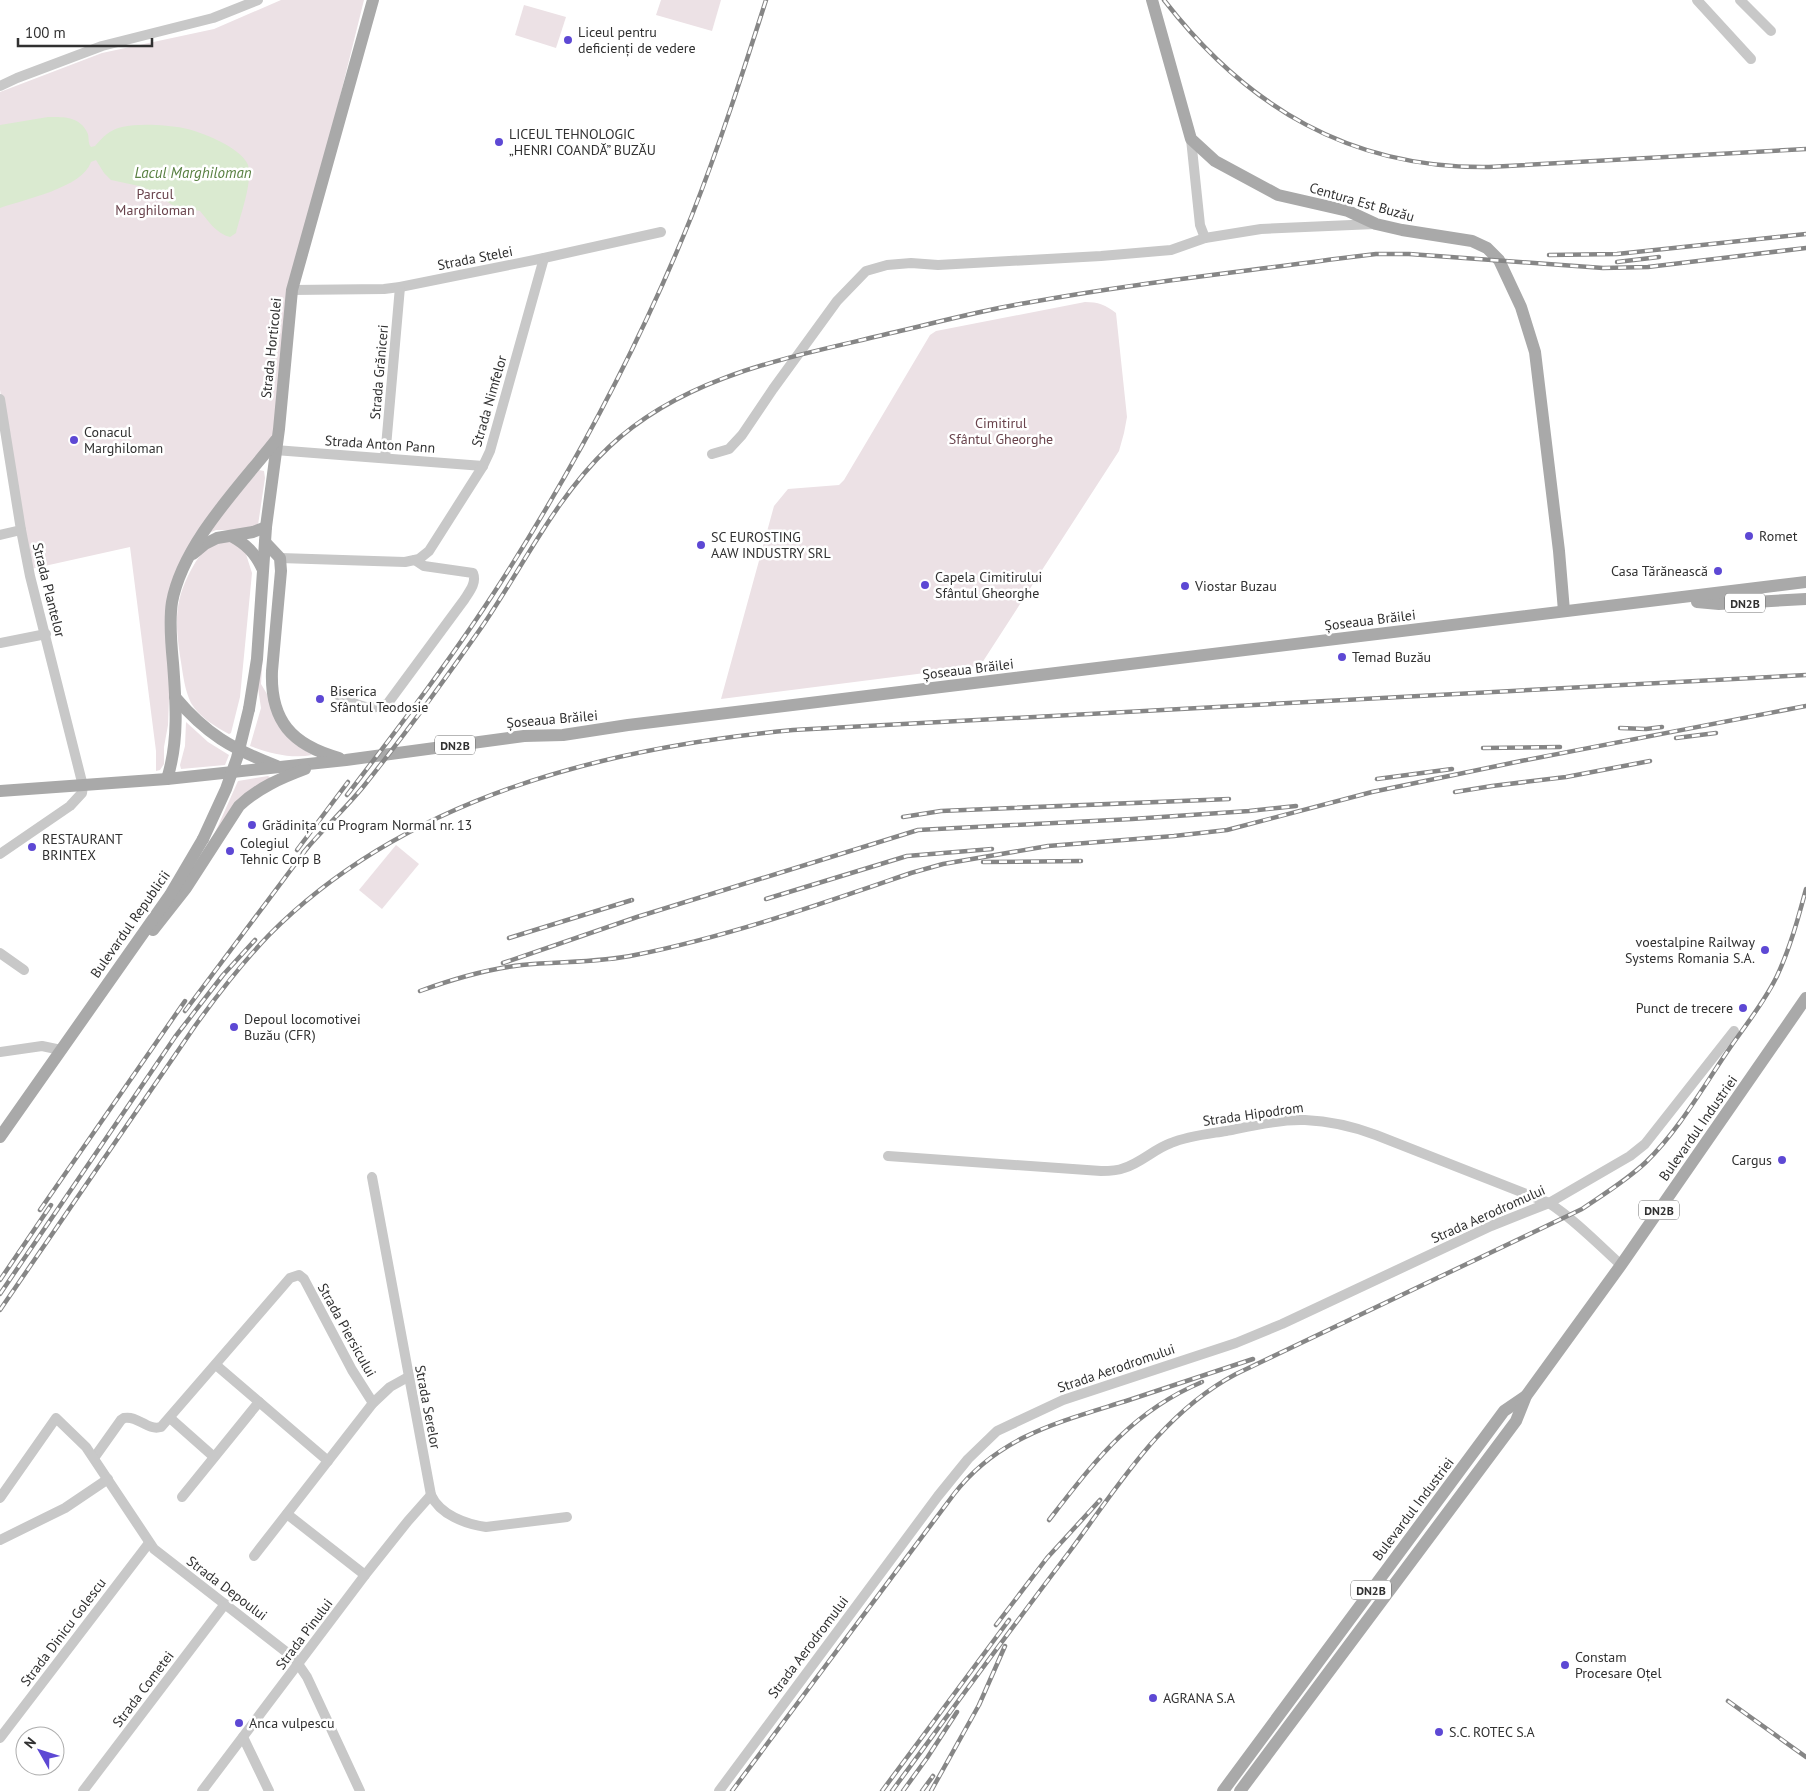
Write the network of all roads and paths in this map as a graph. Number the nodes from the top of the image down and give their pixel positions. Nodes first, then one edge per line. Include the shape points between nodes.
1 (258, 0) edge
2 (373, 0) edge
3 (1152, 0) edge
4 (1697, 0) edge
5 (1740, 0) edge
6 (1771, 31) dead end
7 (1750, 59) dead end
8 (0, 86) edge
9 (1191, 139) junction
10 (1376, 224) junction
11 (661, 232) dead end
12 (1205, 238) junction
13 (544, 258) junction
14 (400, 287) junction
15 (292, 290) junction
16 (0, 399) edge
17 (276, 444) junction
18 (712, 454) dead end
19 (386, 458) junction
20 (483, 466) junction
21 (272, 471) junction
22 (248, 475) junction
23 (266, 526) junction
24 (21, 530) junction
25 (0, 535) edge
26 (231, 536) junction
27 (265, 542) junction
28 (190, 557) junction
29 (280, 558) junction
30 (415, 560) junction
31 (262, 568) junction
32 (1806, 582) edge
33 (1685, 598) junction
34 (1806, 599) edge
35 (1564, 612) junction
36 (46, 634) junction
37 (0, 643) edge
38 (339, 696) dead end
39 (175, 697) junction
40 (249, 709) joint
41 (346, 760) junction
42 (279, 767) junction
43 (167, 779) junction
44 (83, 786) junction
45 (0, 791) edge
46 (0, 854) edge
47 (0, 952) edge
48 (125, 957) junction
49 (24, 970) dead end
50 (1806, 998) edge
51 (1734, 1031) dead end
52 (61, 1050) junction
53 (0, 1052) edge
54 (0, 1137) edge
55 (888, 1156) dead end
56 (372, 1177) dead end
57 (1549, 1203) junction
58 (1622, 1264) junction
59 (216, 1365) junction
60 (408, 1376) junction
61 (1526, 1396) junction
62 (259, 1402) junction
63 (373, 1403) junction
64 (170, 1418) junction
65 (94, 1458) junction
66 (214, 1458) junction
67 (328, 1461) junction
68 (108, 1479) junction
69 (430, 1495) junction
70 (182, 1497) dead end
71 (0, 1498) edge
72 (288, 1514) junction
73 (567, 1517) dead end
74 (0, 1540) edge
75 (149, 1542) junction
76 (254, 1556) dead end
77 (366, 1575) junction
78 (225, 1604) junction
79 (299, 1663) junction
80 (243, 1737) junction
81 (0, 1738) edge
82 (83, 1791) edge
83 (202, 1791) edge
84 (269, 1791) edge
85 (360, 1791) edge
86 (719, 1791) edge
87 (1223, 1791) edge
88 (1240, 1791) edge

1 - 8 street via 213,18 102,46
2 - 15 main road, Strada Horticolei
3 - 9 main road
4 - 7 street
5 - 6 street
9 - 10 main road, Centura Est Buzău via 1215,161 1270,191 1348,211
9 - 12 street via 1200,226
10 - 12 street via 1261,229
10 - 35 main road, Centura Est Buzău via 1472,241 1487,248 1504,268 1535,352
11 - 13 street, Strada Stelei
12 - 18 street via 1171,250 938,265 911,263 866,271 837,301 742,435 729,449
13 - 14 street, Strada Stelei
13 - 20 street, Strada Nimfelor
14 - 15 street, Strada Stelei
14 - 19 street, Strada Grăniceri
15 - 17 main road, Strada Horticolei
16 - 24 street, Strada Plantelor
17 - 19 street, Strada Anton Pann
17 - 21 main road, Strada Horticolei
17 - 22 main road
19 - 20 street, Strada Anton Pann
20 - 30 street, Strada Nimfelor via 429,552
21 - 22 main road via 263,465
21 - 23 main road, Strada Horticolei
22 - 28 main road via 206,529
23 - 26 main road
23 - 27 main road, Strada Horticolei
24 - 25 street
24 - 36 street, Strada Plantelor
26 - 28 main road via 205,544
26 - 31 main road via 253,552
27 - 29 main road
27 - 31 main road, Strada Horticolei
28 - 39 main road via 172,602
29 - 30 street
29 - 41 main road via 272,678 274,701 285,725 301,742 311,749
30 - 38 street via 424,566 473,573 474,583 388,704 366,708
31 - 40 main road, Strada Horticolei via 257,659
32 - 33 main road, Șoseaua Brăilei
33 - 34 main road, DN2B via 1719,604
33 - 35 main road, Șoseaua Brăilei
35 - 41 main road, Șoseaua Brăilei / DN2B
36 - 37 street
36 - 44 street, Strada Plantelor
39 - 42 main road via 230,746
39 - 43 main road via 175,742
40 - 48 main road, Bulevardul Republicii, bridge via 235,765 203,839 170,895
41 - 42 main road, Șoseaua Brăilei / DN2B
41 - 48 main road via 283,777 246,800 170,910
42 - 43 main road, Șoseaua Brăilei
43 - 44 main road, Șoseaua Brăilei
44 - 45 main road, Șoseaua Brăilei
44 - 46 street via 82,793 70,806
47 - 49 street
48 - 52 main road, Bulevardul Republicii
50 - 58 main road, Bulevardul Industriei / DN2B
51 - 57 street, Strada Aerodromului via 1652,1135 1630,1156
52 - 53 street via 42,1046
52 - 54 main road, Bulevardul Republicii
55 - 57 street, Strada Hipodrom via 1101,1171 1133,1164 1171,1143 1189,1138 1303,1119 1352,1126
56 - 60 street, Strada Serelor
57 - 58 street, Strada Hipodrom
57 - 86 street, Strada Aerodromului via 1491,1226 1255,1336 1063,1400 997,1431 968,1459 938,1496
58 - 61 main road, Bulevardul Industriei / DN2B
59 - 62 street
59 - 63 street, Strada Piersicului via 290,1278 299,1275
59 - 64 street, Strada Piersicului
60 - 63 street, Strada Piersicului
60 - 69 street, Strada Serelor
61 - 87 main road, Bulevardul Industriei / DN2B via 1504,1411
61 - 88 main road, Bulevardul Industriei / DN2B via 1516,1421
62 - 66 street
62 - 67 street
63 - 67 street, Strada Piersicului
64 - 65 street, Strada Piersicului via 156,1428 124,1418
64 - 66 street
65 - 68 street, Strada Depoului
65 - 71 street, Strada Depoului via 56,1418
66 - 70 street
67 - 72 street, Strada Piersicului
68 - 74 street via 65,1508
68 - 75 street, Strada Depoului
69 - 73 street via 442,1510 480,1526
69 - 77 street, Strada Pinului
72 - 76 street, Strada Piersicului
72 - 77 street
75 - 78 street, Strada Depoului
75 - 81 street, Strada Dinicu Golescu
77 - 79 street, Strada Pinului
78 - 79 street, Strada Depoului via 290,1652
78 - 82 street, Strada Cometei
79 - 80 street, Strada Pinului
79 - 85 street, Strada Depoului
80 - 83 street, Strada Pinului
80 - 84 street

